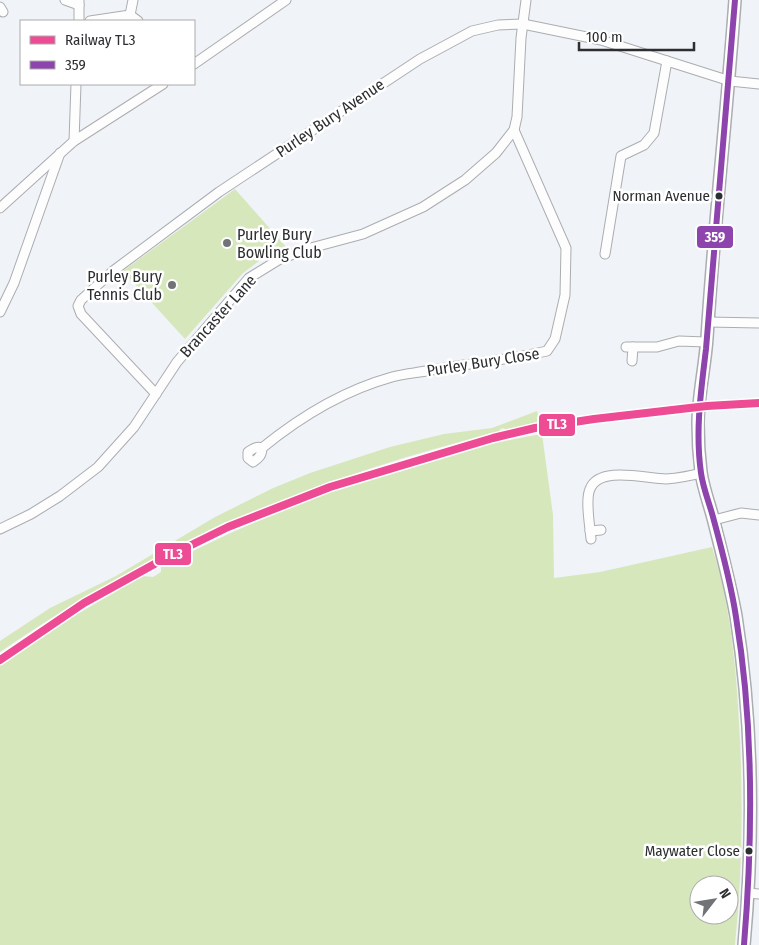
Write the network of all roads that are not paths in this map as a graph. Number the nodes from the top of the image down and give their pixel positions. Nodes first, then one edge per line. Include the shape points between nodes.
1 (65, 0) edge
2 (133, 0) edge
3 (286, 0) edge
4 (526, 0) edge
5 (735, 0) edge
6 (79, 3) edge
7 (130, 15) junction
8 (79, 20) edge
9 (97, 20) edge
10 (137, 20) edge
11 (523, 24) junction
12 (667, 62) junction
13 (195, 63) edge
14 (730, 81) junction
15 (759, 84) edge
16 (76, 85) edge
17 (161, 85) edge
18 (514, 130) junction
19 (74, 141) junction
20 (61, 151) junction
21 (0, 208) edge
22 (605, 254) dead end
23 (0, 312) edge
24 (708, 322) junction
25 (759, 323) edge
26 (706, 342) junction
27 (632, 361) dead end
28 (156, 394) junction
29 (262, 448) dead end
30 (701, 474) junction
31 (759, 514) edge
32 (714, 520) junction
33 (0, 529) edge
34 (601, 530) dead end
35 (754, 760) edge
36 (754, 893) edge
37 (744, 945) edge

1 - 6 street
2 - 7 street
3 - 13 street
4 - 11 street, Brancaster Lane
5 - 14 street
6 - 8 street
7 - 9 street
7 - 10 street
11 - 12 street, Purley Bury Avenue via 602,40
11 - 18 street, Brancaster Lane
11 - 28 street, Purley Bury Avenue via 498,25 472,32 420,60 219,192 113,271 81,300 78,306 80,314
12 - 14 street, Purley Bury Avenue
12 - 22 street via 654,133 644,144 621,156
14 - 15 street
14 - 24 street
16 - 19 street
17 - 19 street
18 - 28 street, Brancaster Lane via 496,153 471,175 423,207 363,234 280,259 249,278 177,362
18 - 29 street, Purley Bury Close via 566,248 565,295 556,339 547,351 393,377 366,386 315,410
19 - 20 street
20 - 21 street
20 - 23 street via 14,283
24 - 25 street
24 - 26 street
26 - 27 street via 678,341 657,347 630,347
26 - 30 street via 698,423
28 - 33 street, Brancaster Lane via 134,427 98,467 60,496
30 - 32 street
30 - 34 street via 666,479 619,475 604,476 595,481 590,489 591,535
31 - 32 street via 741,513
32 - 35 street via 736,616
35 - 36 street via 750,825
36 - 37 street

